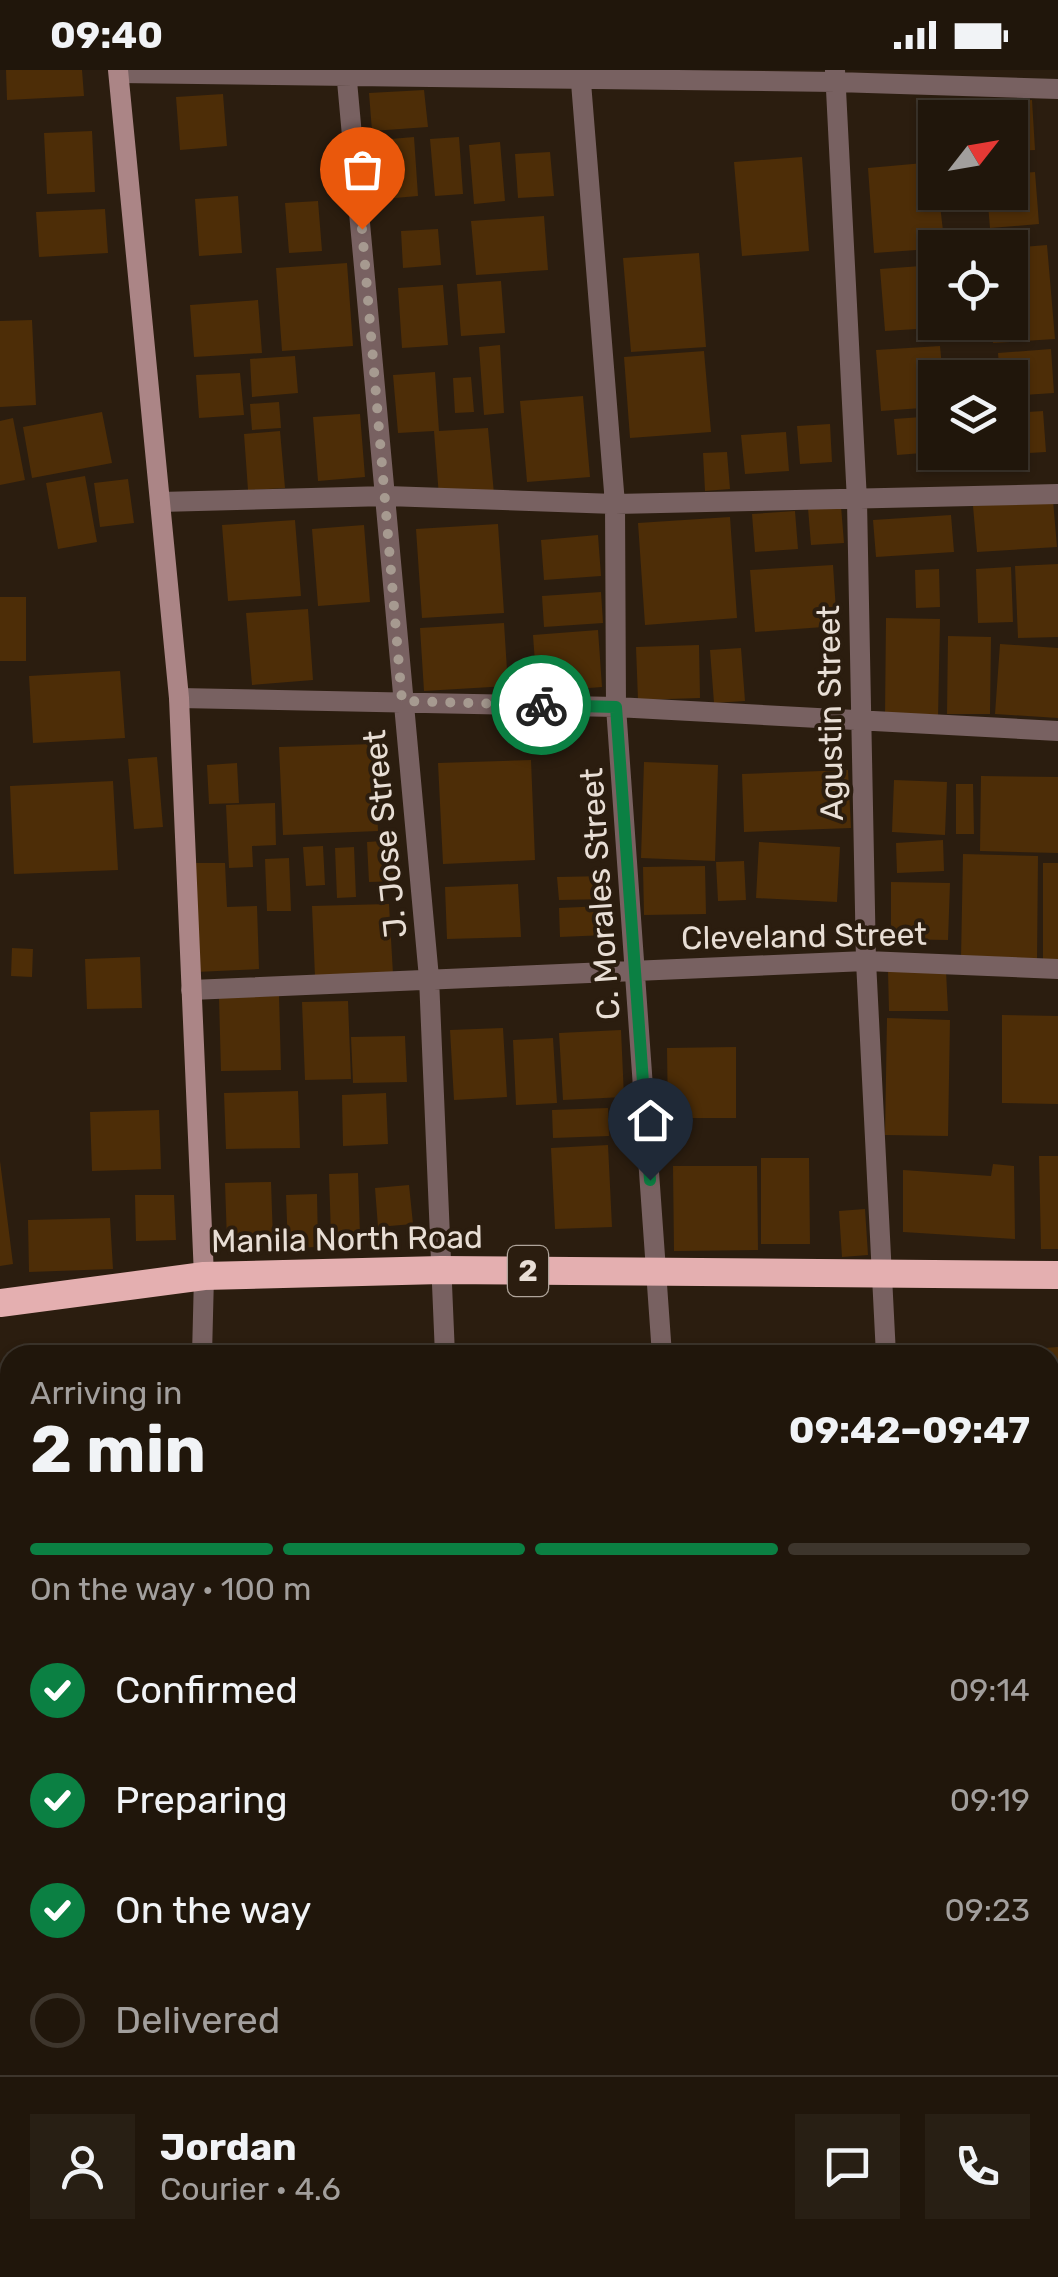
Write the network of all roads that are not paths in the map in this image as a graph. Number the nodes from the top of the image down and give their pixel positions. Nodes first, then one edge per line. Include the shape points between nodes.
1 (119, 72) edge
2 (346, 73) edge
3 (580, 74) edge
4 (836, 76) edge
5 (1058, 90) edge
6 (1058, 494) edge
7 (387, 496) junction
8 (857, 501) junction
9 (160, 502) junction
10 (615, 504) junction
11 (180, 698) junction
12 (402, 701) junction
13 (616, 707) junction
14 (860, 718) junction
15 (1058, 731) edge
16 (866, 962) junction
17 (1058, 968) edge
18 (637, 969) junction
19 (430, 978) junction
20 (191, 990) junction
21 (441, 1270) junction
22 (656, 1272) junction
23 (884, 1272) junction
24 (1058, 1275) edge
25 (204, 1276) junction
26 (0, 1304) edge
27 (202, 1345) edge
28 (445, 1345) edge
29 (661, 1345) edge
30 (886, 1345) edge

1 - 2 street
1 - 9 main road
2 - 3 street
2 - 7 street, J. Jose Street
3 - 4 street
3 - 10 street, C. Morales Street
4 - 5 street
4 - 8 street, Agustin Street
6 - 8 street
7 - 9 street
7 - 10 street
7 - 12 street, J. Jose Street
8 - 10 street
8 - 14 street, Agustin Street
9 - 11 main road
10 - 13 street, C. Morales Street
11 - 12 street
11 - 20 main road
12 - 13 street
12 - 19 street, J. Jose Street
13 - 14 street
13 - 18 street, C. Morales Street
14 - 15 street
14 - 16 street, Agustin Street
16 - 17 street, Cleveland Street
16 - 18 street, Cleveland Street
16 - 23 street, Agustin Street
18 - 19 street, Cleveland Street
18 - 22 street, C. Morales Street
19 - 20 street, Cleveland Street
19 - 21 street, J. Jose Street
20 - 25 main road
21 - 22 highway, Manila North Road / 2
21 - 25 highway, Manila North Road / 2
21 - 28 street, J. Jose Street
22 - 23 highway, Manila North Road / 2
22 - 29 street, C. Morales Street
23 - 24 highway, Manila North Road / 2
23 - 30 street, Agustin Street
25 - 26 highway, Manila North Road / 2
25 - 27 street

